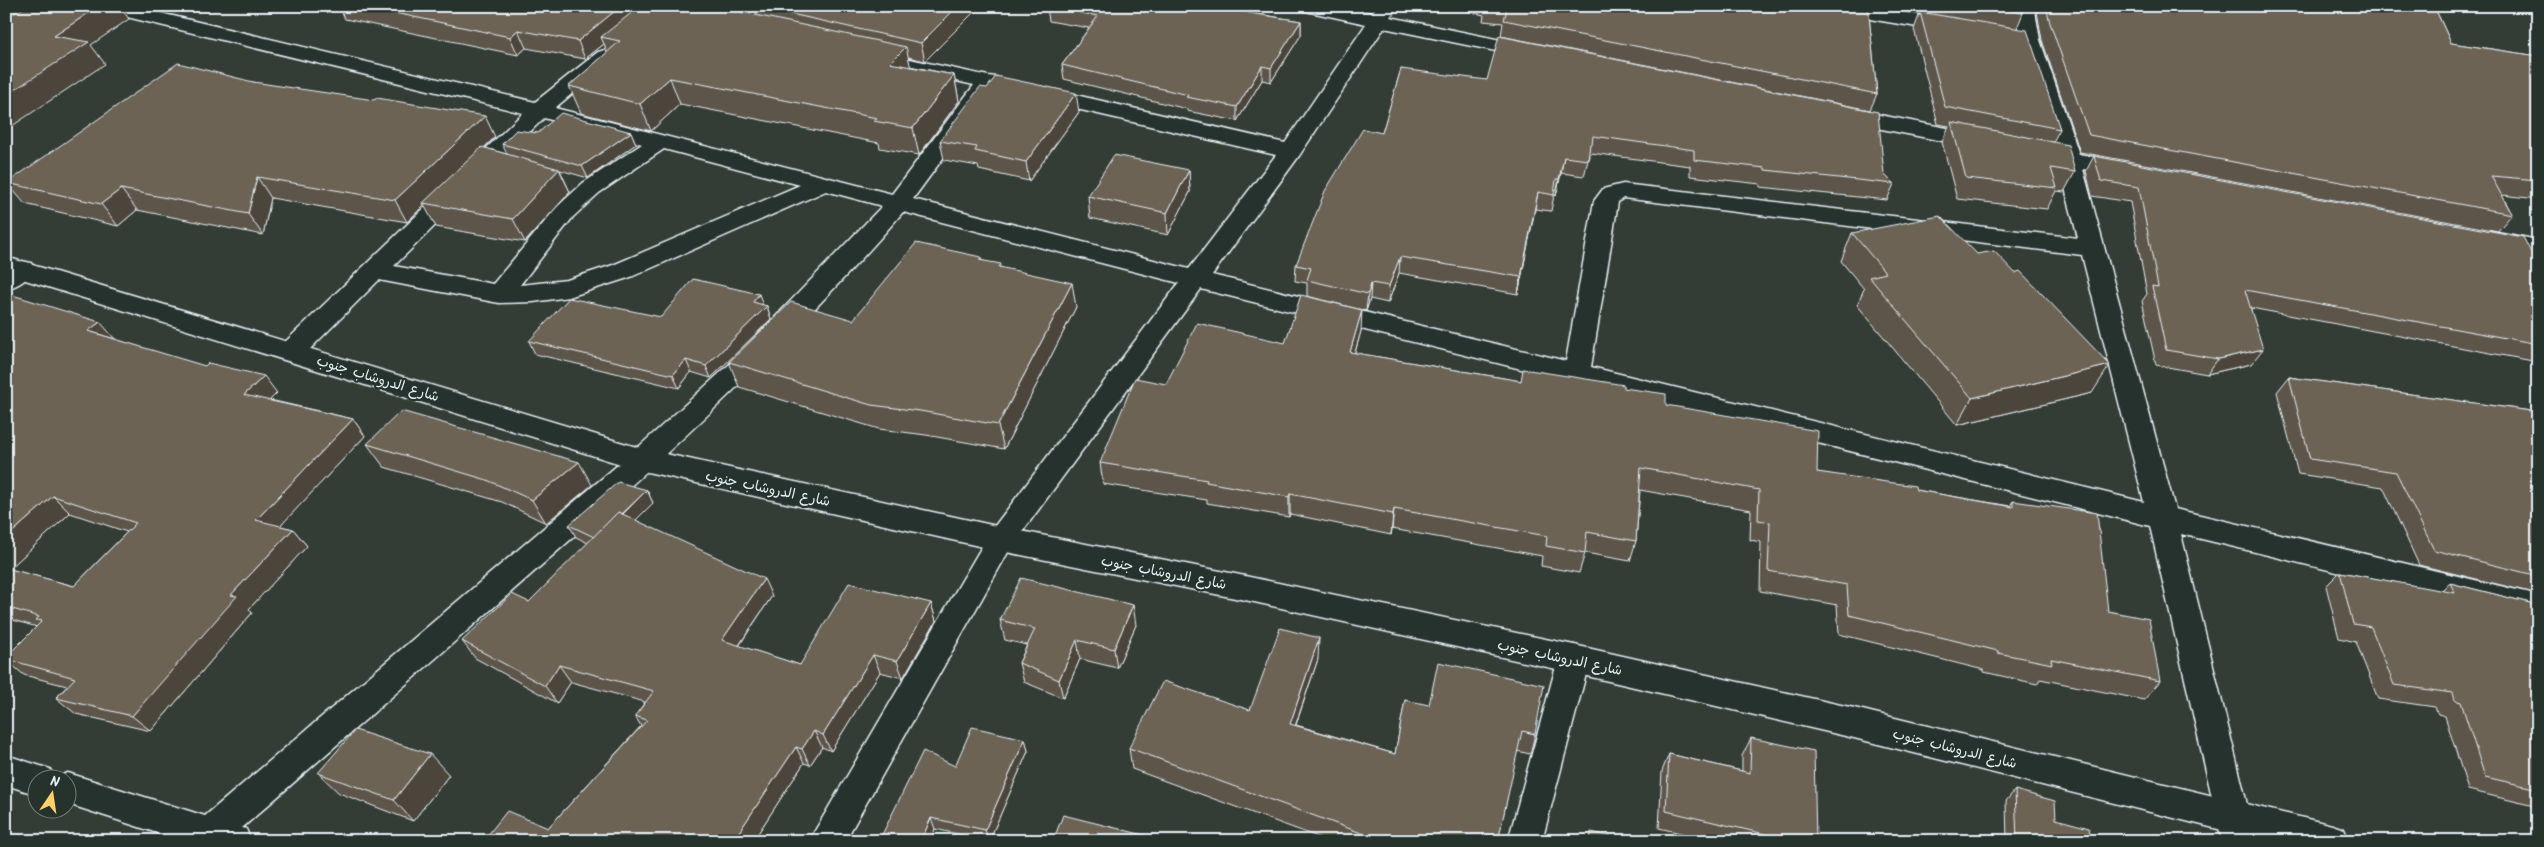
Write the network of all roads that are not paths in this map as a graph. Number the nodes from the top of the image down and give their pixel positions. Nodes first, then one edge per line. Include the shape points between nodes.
1 (105, 6) edge
2 (1308, 6) edge
3 (1827, 6) edge
4 (2024, 6) edge
5 (1382, 14) edge
6 (1972, 30) edge
7 (622, 42) edge
8 (846, 50) edge
9 (1552, 57) edge
10 (1004, 86) junction
11 (539, 110) junction
12 (1825, 111) edge
13 (660, 142) junction
14 (1291, 151) junction
15 (487, 159) junction
16 (2069, 160) junction
17 (516, 167) edge
18 (2147, 174) edge
19 (563, 180) dead end
20 (825, 183) junction
21 (591, 188) junction
22 (897, 204) junction
23 (2469, 235) edge
24 (2092, 248) junction
25 (2538, 248) edge
26 (374, 271) junction
27 (11, 272) edge
28 (1194, 279) junction
29 (499, 294) junction
30 (292, 351) junction
31 (1577, 372) junction
32 (643, 460) junction
33 (2163, 518) junction
34 (1001, 539) junction
35 (2538, 608) edge
36 (1574, 659) junction
37 (6, 770) edge
38 (28, 777) edge
39 (78, 792) edge
40 (2237, 828) edge
41 (215, 838) edge
42 (826, 841) edge
43 (1525, 841) edge
44 (2332, 841) edge

1 - 11 street
2 - 5 street
3 - 6 street
4 - 16 street via 2021,38
5 - 9 street
5 - 14 street
7 - 11 street
8 - 10 street
10 - 14 street
10 - 22 street
11 - 13 street
11 - 15 street
12 - 16 street
13 - 20 street
13 - 21 street
14 - 28 street
15 - 17 street
15 - 26 street
16 - 18 street
16 - 24 street
19 - 21 street
20 - 22 street
20 - 29 street via 622,271 569,288
21 - 29 street via 559,218
22 - 28 street
22 - 32 street via 741,369
23 - 25 street
24 - 31 street via 1624,191 1611,194 1606,201
24 - 33 street
26 - 29 street
26 - 30 street
27 - 30 street, شارع الدروشاب جنوب
28 - 31 street
28 - 34 street
30 - 32 street, شارع الدروشاب جنوب
31 - 33 street
32 - 34 street, شارع الدروشاب جنوب
32 - 41 street
33 - 35 street
33 - 40 street
34 - 36 street, شارع الدروشاب جنوب
34 - 42 street
36 - 40 street, شارع الدروشاب جنوب via 1854,723
36 - 43 street
37 - 38 street
39 - 41 street
40 - 44 street, شارع الدروشاب جنوب

